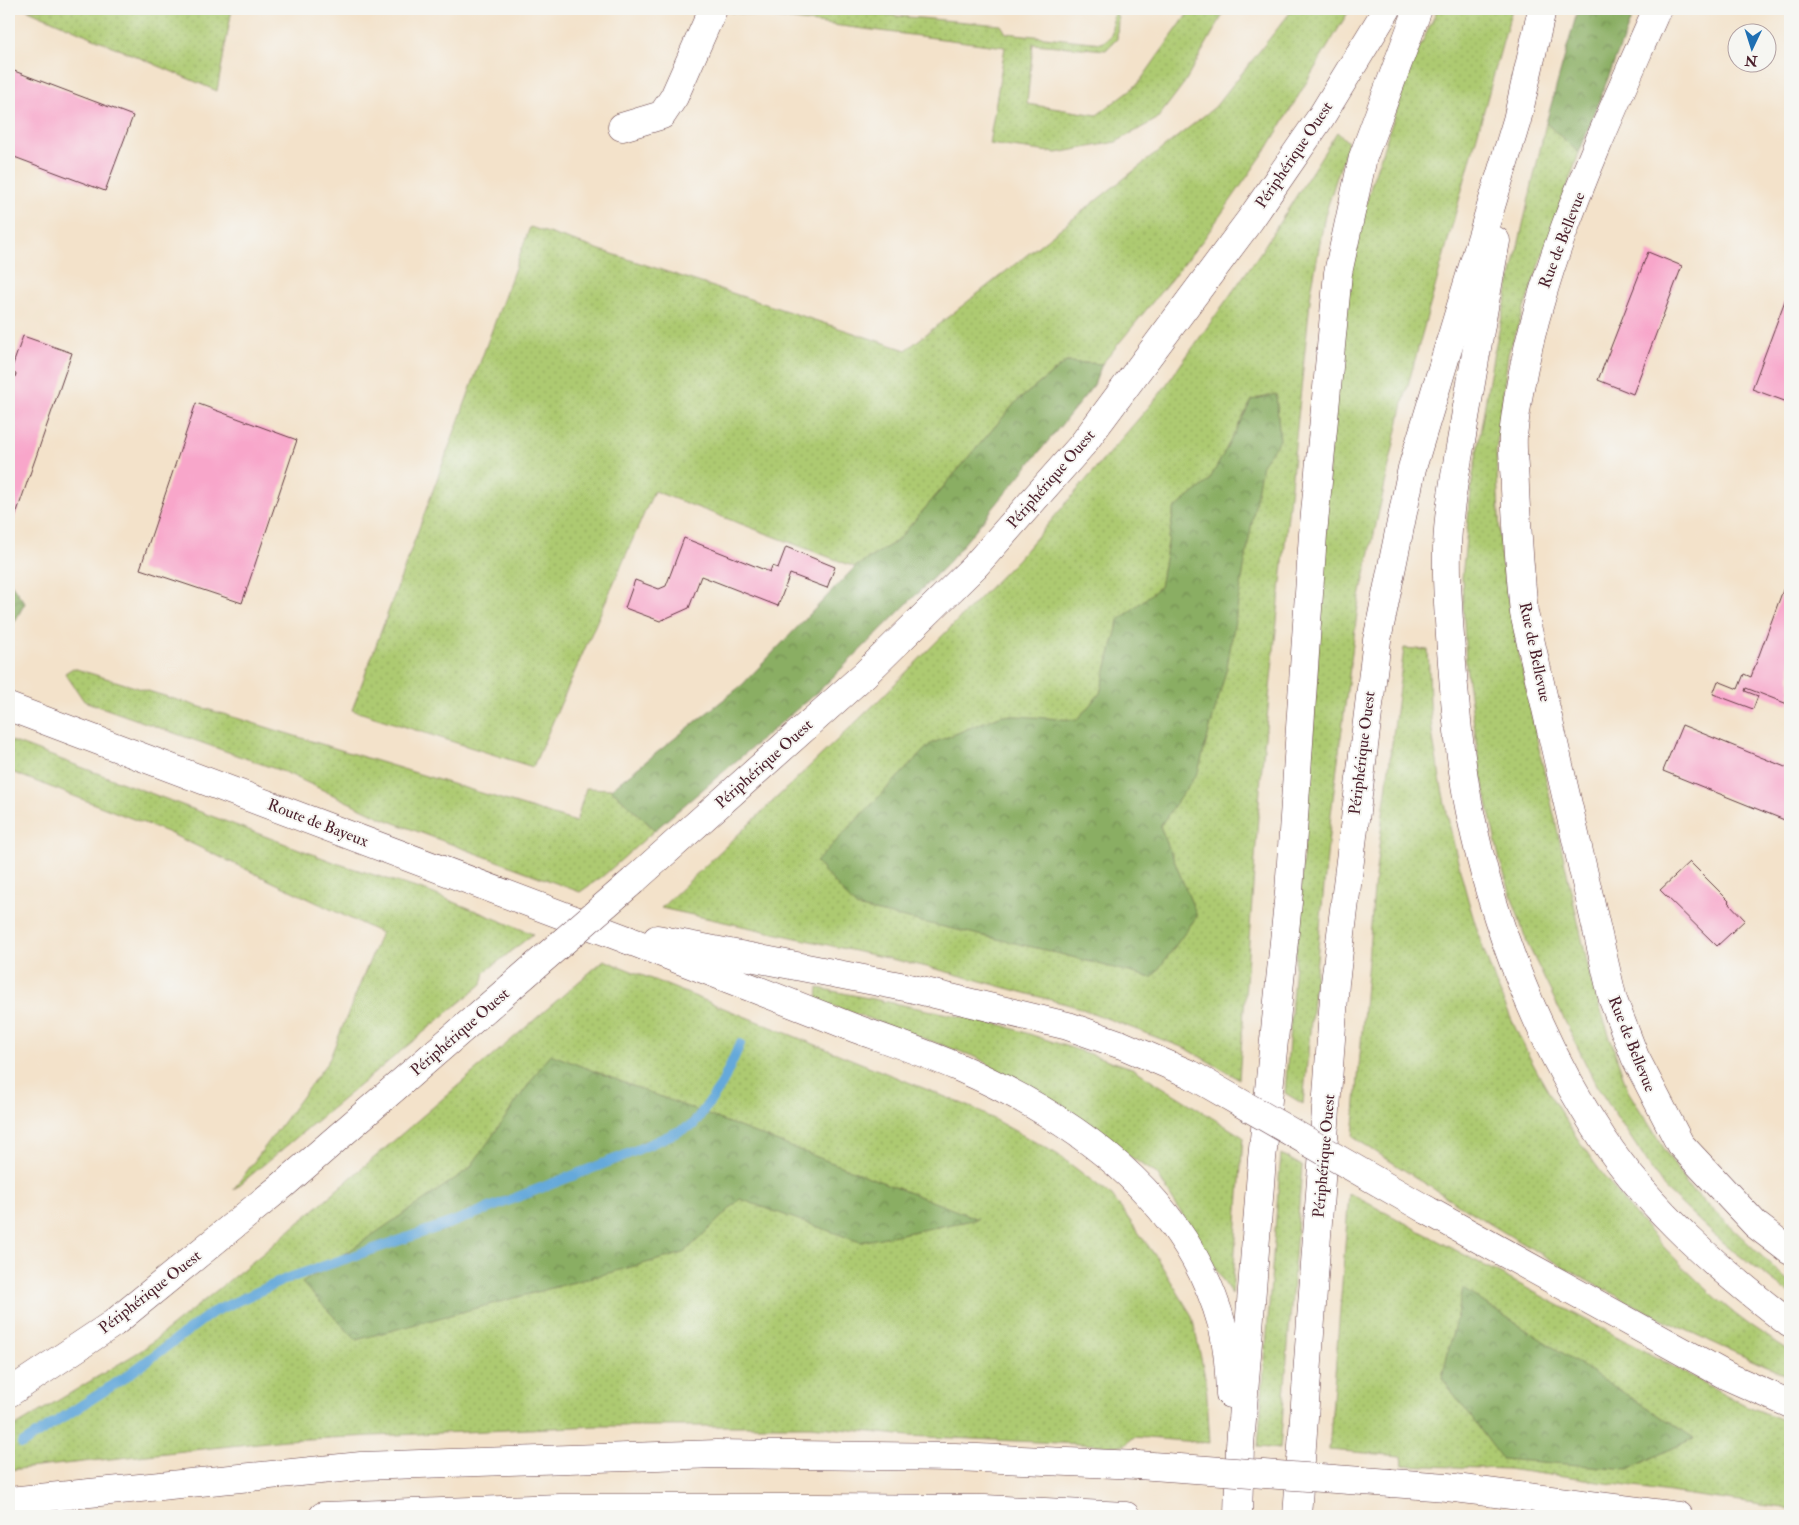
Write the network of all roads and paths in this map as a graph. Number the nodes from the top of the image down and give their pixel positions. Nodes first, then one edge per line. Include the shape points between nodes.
1 (712, 9) edge
2 (1387, 9) edge
3 (1418, 9) edge
4 (1542, 9) edge
5 (1657, 9) edge
6 (1516, 120) junction
7 (622, 127) dead end
8 (9, 707) edge
9 (628, 940) junction
10 (1790, 1251) edge
11 (1790, 1324) edge
12 (9, 1393) edge
13 (1790, 1404) edge
14 (1240, 1446) junction
15 (9, 1501) edge
16 (554, 1512) edge
17 (323, 1516) edge
18 (1126, 1516) edge
19 (1238, 1516) edge
20 (1297, 1516) edge
21 (1678, 1516) edge

1 - 7 main road via 674,97 662,115
2 - 12 main road, Périphérique Ouest, bridge via 1321,117 1250,220 1082,445 975,566 865,674 283,1185 114,1323
3 - 14 main road via 1363,157 1338,273 1313,534 1289,892 1262,1158
4 - 6 main road, Périphérique Ouest
5 - 10 main road, Rue de Bellevue via 1598,145 1545,282 1524,362 1513,438 1523,603 1612,1000 1634,1057 1680,1144 1756,1225
6 - 11 main road via 1457,462 1447,548 1456,724 1470,812 1493,899 1523,985 1558,1066 1604,1140 1645,1194 1687,1238
6 - 20 main road, Périphérique Ouest via 1412,468 1377,640 1335,983
8 - 9 main road, Route de Bayeux
9 - 13 main road, bridge via 664,939 914,989 1068,1026 1122,1045 1192,1075 1727,1376
9 - 14 main road, Route de Bayeux via 960,1068 1083,1134 1120,1164 1167,1214 1212,1294 1223,1327 1229,1363 1230,1410
14 - 19 main road
15 - 21 main road, bridge via 360,1466 717,1454 955,1457 1138,1465 1447,1487
16 - 17 main road
16 - 18 main road via 985,1510

